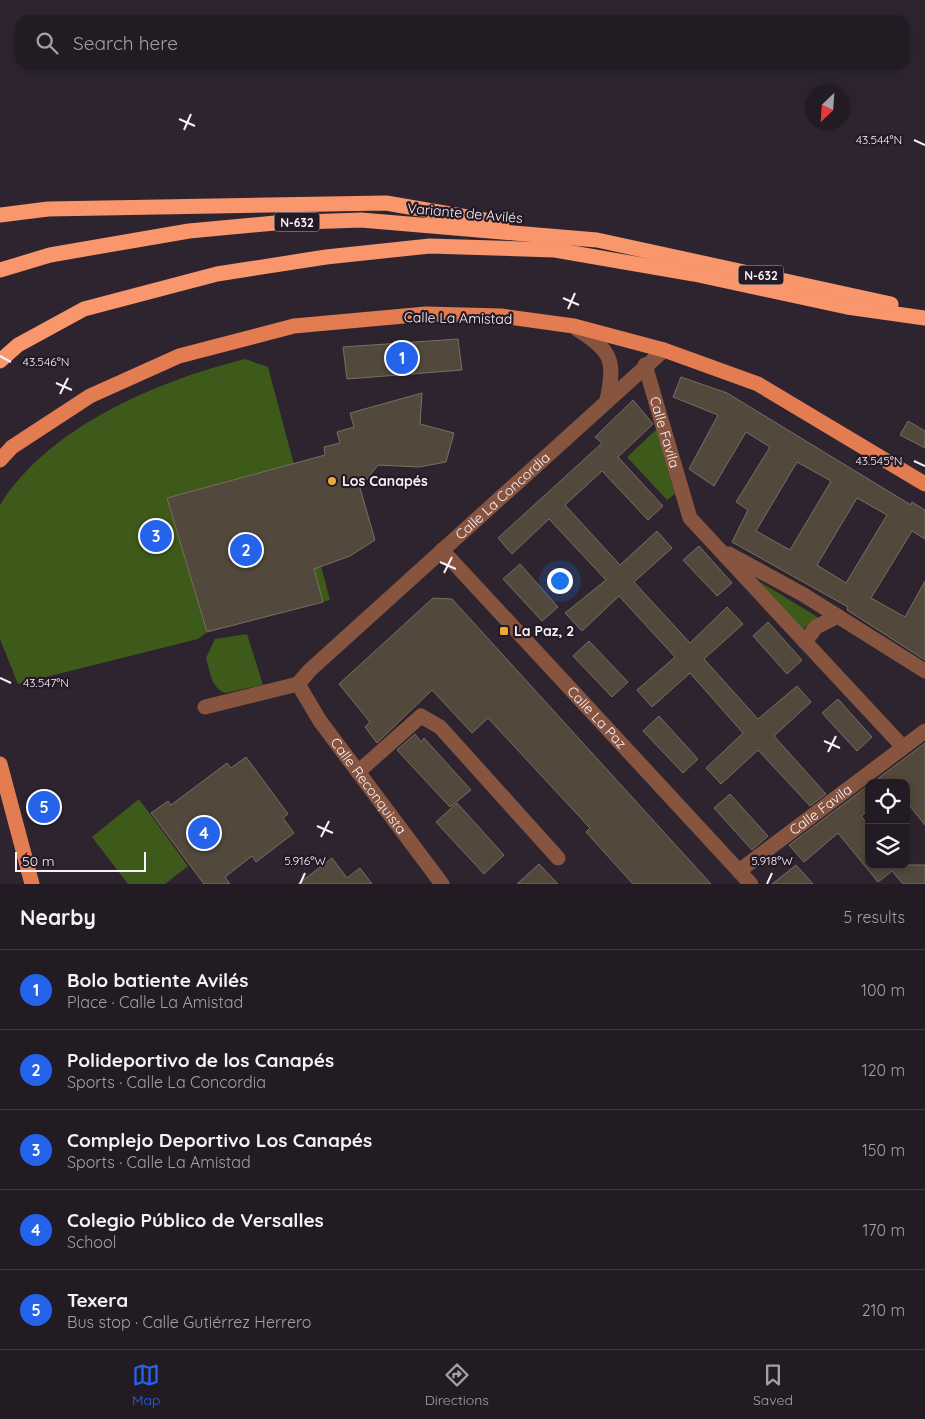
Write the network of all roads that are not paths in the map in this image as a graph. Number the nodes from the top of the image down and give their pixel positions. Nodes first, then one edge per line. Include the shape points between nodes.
1 (0, 215) edge
2 (597, 240) junction
3 (0, 270) edge
4 (925, 312) edge
5 (925, 318) edge
6 (574, 326) junction
7 (664, 350) junction
8 (0, 360) edge
9 (645, 365) junction
10 (607, 400) junction
11 (6, 448) edge
12 (0, 460) edge
13 (925, 484) edge
14 (717, 548) junction
15 (442, 550) junction
16 (838, 616) junction
17 (805, 642) junction
18 (925, 671) edge
19 (298, 684) junction
20 (205, 707) dead end
21 (925, 731) edge
22 (903, 747) junction
23 (0, 764) edge
24 (358, 772) junction
25 (558, 858) dead end
26 (739, 871) junction
27 (32, 884) edge
28 (442, 884) edge
29 (751, 884) edge

1 - 2 highway via 48,209 386,203
2 - 3 highway, Variante de Avilés / N-632 via 361,220 275,223 179,233 50,255
2 - 4 highway, Variante de Avilés / N-632
5 - 8 highway via 847,307 694,274 554,250 430,246 326,257 198,279 84,309 18,345
6 - 7 main road, Calle La Amistad
6 - 10 street via 599,342 609,357 611,381
6 - 11 main road, Calle La Amistad via 501,316 426,314 294,326 170,360 90,396
7 - 9 street, Calle La Concordia
7 - 13 main road, Calle La Amistad via 758,384
9 - 10 street, Calle La Concordia
9 - 14 street, Calle Favila via 690,518
10 - 15 street, Calle La Concordia
11 - 12 main road, Calle La Amistad
14 - 16 street, Calle Favila
14 - 17 street, Calle Favila
15 - 19 street, Calle La Concordia
15 - 26 street, Calle La Paz
16 - 17 street via 816,627
16 - 18 street, Calle Favila
17 - 22 street, Calle Favila
19 - 20 street
19 - 24 street, Calle Reconquista via 320,721
21 - 22 street, Calle Favila
22 - 26 street, Calle Favila
23 - 27 main road
24 - 25 street via 421,716 440,727
24 - 28 street, Calle Reconquista
26 - 29 street, Calle La Paz

